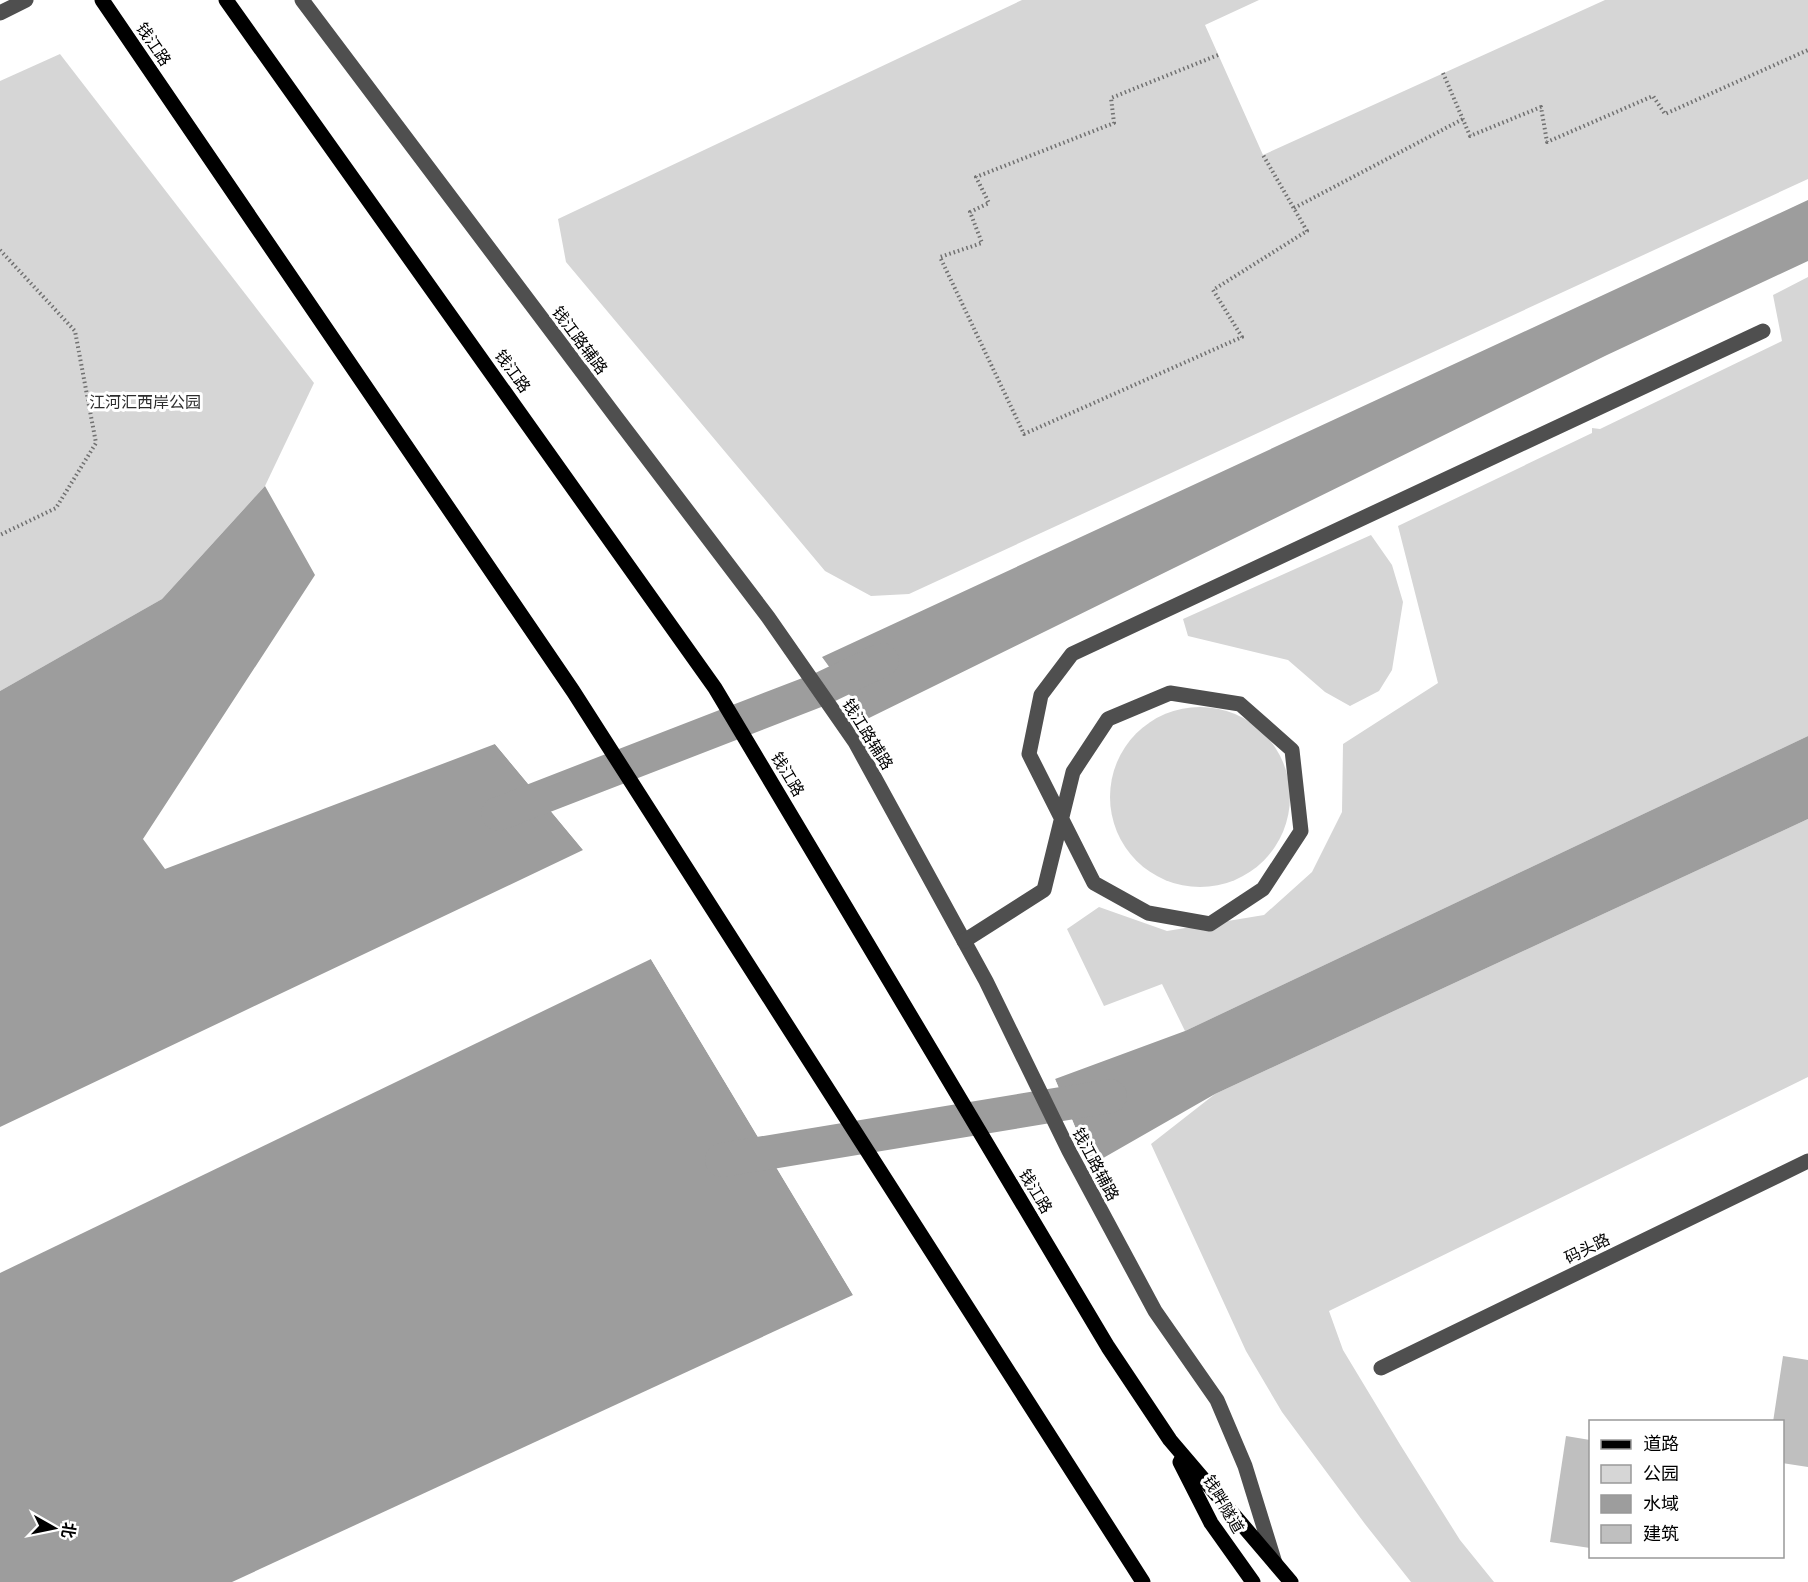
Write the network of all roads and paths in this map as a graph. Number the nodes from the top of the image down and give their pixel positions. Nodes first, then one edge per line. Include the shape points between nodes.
1 (26, 0) edge
2 (102, 0) edge
3 (226, 0) edge
4 (302, 0) edge
5 (0, 13) edge
6 (1808, 50) edge
7 (1218, 55) dead end
8 (1443, 73) dead end
9 (1463, 119) junction
10 (1263, 155) dead end
11 (1293, 208) junction
12 (0, 250) edge
13 (1763, 331) dead end
14 (0, 535) edge
15 (964, 942) junction
16 (1808, 1161) edge
17 (1381, 1368) dead end
18 (1170, 1440) junction
19 (1113, 1536) junction
20 (1275, 1563) junction
21 (1143, 1582) edge
22 (1155, 1582) edge
23 (1253, 1582) edge
24 (1291, 1582) edge

1 - 5 street
2 - 19 main road, 钱江路 via 573,691
3 - 18 main road, 钱江路 via 716,688 1108,1347
4 - 15 street, 钱江路辅路 via 768,616 855,742
6 - 9 path via 1665,114 1653,96 1547,142 1541,107 1470,136
7 - 11 path via 1111,98 1114,123 976,177 989,203 970,212 982,243 940,257 1024,434 1242,337 1213,290 1307,231
8 - 9 path
9 - 11 path
10 - 11 path
12 - 14 path via 75,331 96,443 56,508
13 - 15 street via 1072,654 1041,695 1029,754 1094,883 1148,913 1210,924 1263,889 1301,831 1293,750 1240,704 1170,693 1108,719 1073,772 1044,890
15 - 20 street, 钱江路辅路 via 1068,1151 1155,1311 1217,1400 1245,1466
16 - 17 street, 码头路
18 - 20 main road, 钱江路
18 - 23 main road, 钱畔隧道 via 1211,1523
19 - 21 main road, 钱江路
19 - 22 main road
20 - 24 main road, 钱江路

